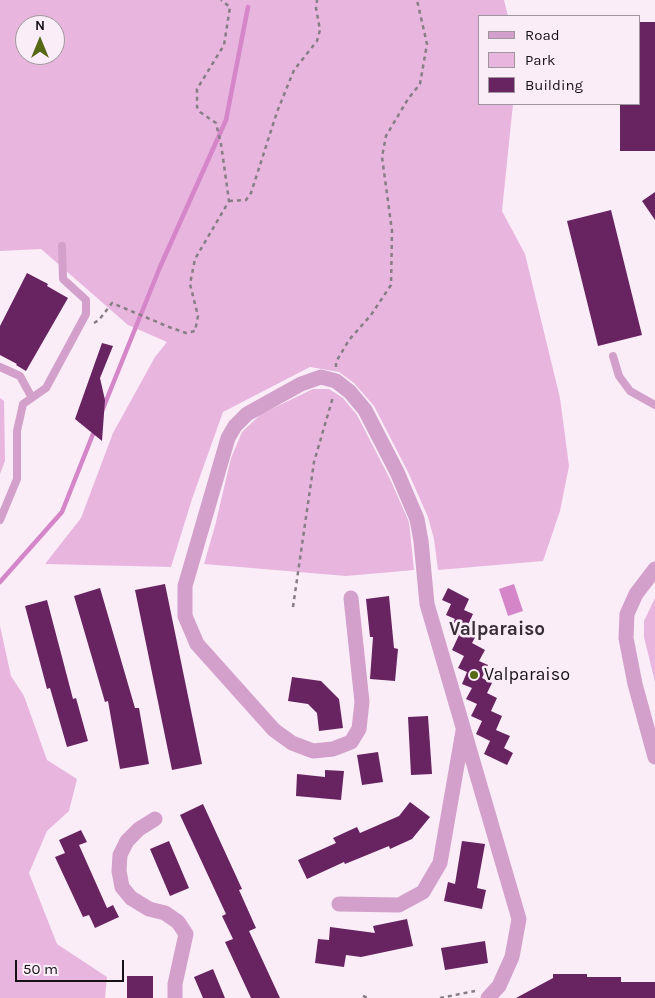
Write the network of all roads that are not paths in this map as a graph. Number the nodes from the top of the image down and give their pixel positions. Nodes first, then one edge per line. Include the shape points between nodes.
1 (62, 246) dead end
2 (613, 356) dead end
3 (0, 366) edge
4 (32, 398) junction
5 (655, 405) edge
6 (0, 520) edge
7 (655, 569) edge
8 (351, 598) dead end
9 (463, 727) junction
10 (655, 757) edge
11 (155, 819) dead end
12 (339, 904) dead end
13 (490, 996) edge
14 (175, 998) edge

1 - 4 lane via 63,279 86,300 86,314 46,388
2 - 5 lane via 619,376 630,391
3 - 4 lane via 20,376
4 - 6 lane via 23,404 18,431 17,479
7 - 10 street via 636,594 627,614 626,638
8 - 9 street via 362,702 359,729 350,742 333,749 313,751 292,743 274,730 197,644 185,616 185,586 234,426 246,414 301,384 321,377 336,381 366,410 417,518 427,604
9 - 12 street via 440,863 424,892 399,905
9 - 13 street via 519,919 512,957 500,986
11 - 14 street via 127,841 120,855 118,871 122,887 130,898 172,918 186,934

